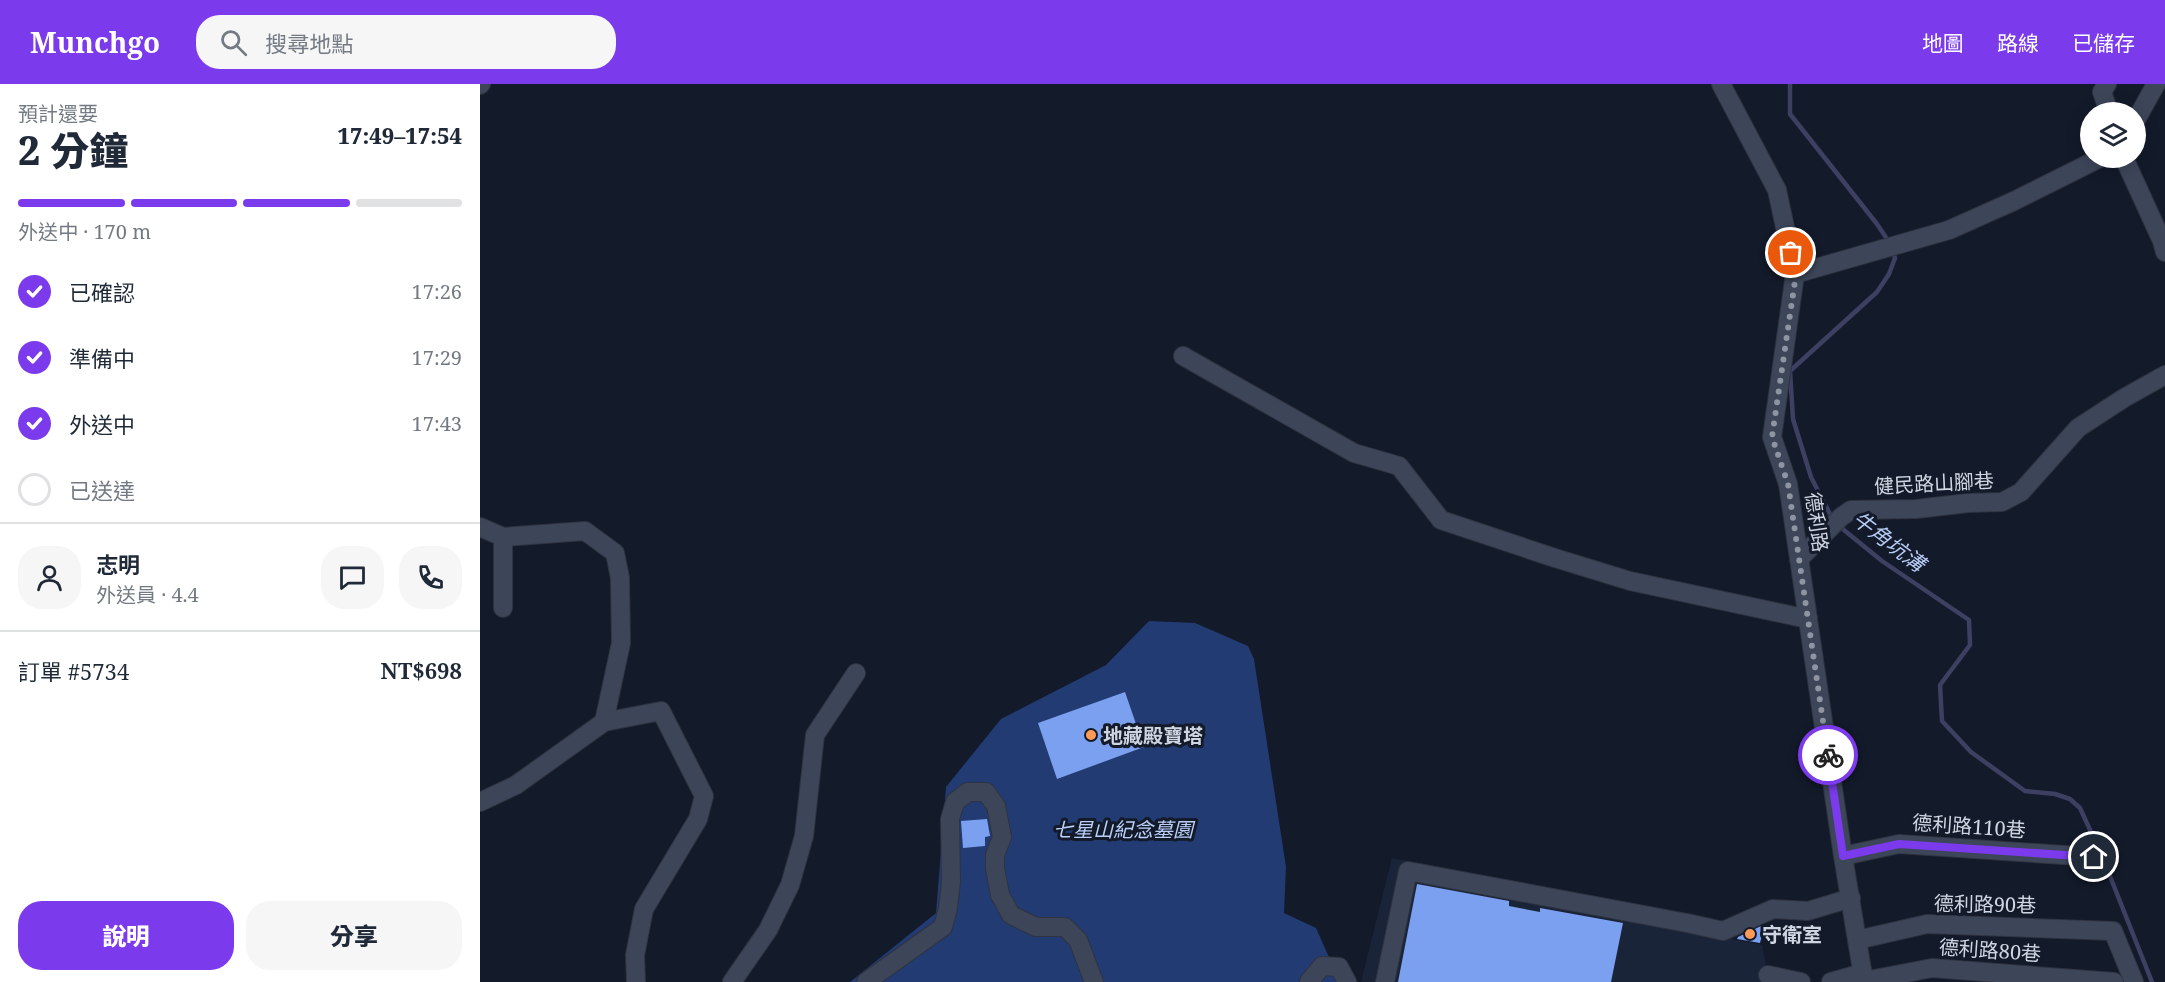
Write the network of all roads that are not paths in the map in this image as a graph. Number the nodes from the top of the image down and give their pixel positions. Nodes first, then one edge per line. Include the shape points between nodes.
1 (1721, 84) edge
2 (2156, 84) edge
3 (2100, 87) edge
4 (2105, 102) edge
5 (2146, 102) edge
6 (2080, 168) edge
7 (2129, 168) edge
8 (2165, 252) edge
9 (1796, 274) junction
10 (1183, 356) dead end
11 (2165, 375) edge
12 (480, 527) edge
13 (503, 537) junction
14 (1799, 559) junction
15 (503, 608) dead end
16 (1808, 619) junction
17 (856, 673) dead end
18 (604, 722) junction
19 (480, 802) edge
20 (1843, 856) junction
21 (2094, 857) dead end
22 (1851, 898) junction
23 (1857, 940) junction
24 (1768, 975) dead end
25 (1864, 979) edge
26 (636, 982) edge
27 (732, 982) edge
28 (866, 982) edge
29 (1094, 982) edge
30 (1309, 982) edge
31 (1347, 982) edge
32 (1385, 982) edge
33 (1801, 982) edge
34 (1831, 982) edge
35 (2114, 982) edge
36 (2134, 982) edge

1 - 9 street, 德利路 via 1777,190
2 - 5 street
3 - 4 street
6 - 9 street via 1949,230
7 - 8 street
9 - 14 street, 德利路 via 1772,437 1788,484
10 - 16 street via 1354,453 1399,466 1441,520 1630,581
11 - 14 street, 健民路山腳巷 via 2078,429 2021,492 2002,502 1851,510
12 - 13 street
13 - 15 street
13 - 18 street via 585,531 615,553 620,578 621,643
14 - 16 street, 德利路
16 - 20 street, 德利路
17 - 27 street via 815,735 804,836 790,885 768,930
18 - 19 street via 516,785
18 - 26 street via 661,711 704,796 698,819 644,909 635,955
20 - 21 street, 德利路110巷 via 1899,844
20 - 22 street, 德利路
22 - 23 street, 德利路
22 - 32 street via 1808,911 1773,909 1723,931 1408,871
23 - 25 street, 德利路
23 - 36 street, 德利路90巷 via 1928,924 2113,931
24 - 33 street
25 - 34 street, 德利路80巷
25 - 35 street, 德利路80巷 via 1932,968
28 - 29 street via 943,927 950,891 950,819 955,802 968,792 986,792 996,806 1002,837 995,855 1000,896 1011,915 1036,927 1065,927 1078,940
30 - 31 street via 1322,966 1339,967

